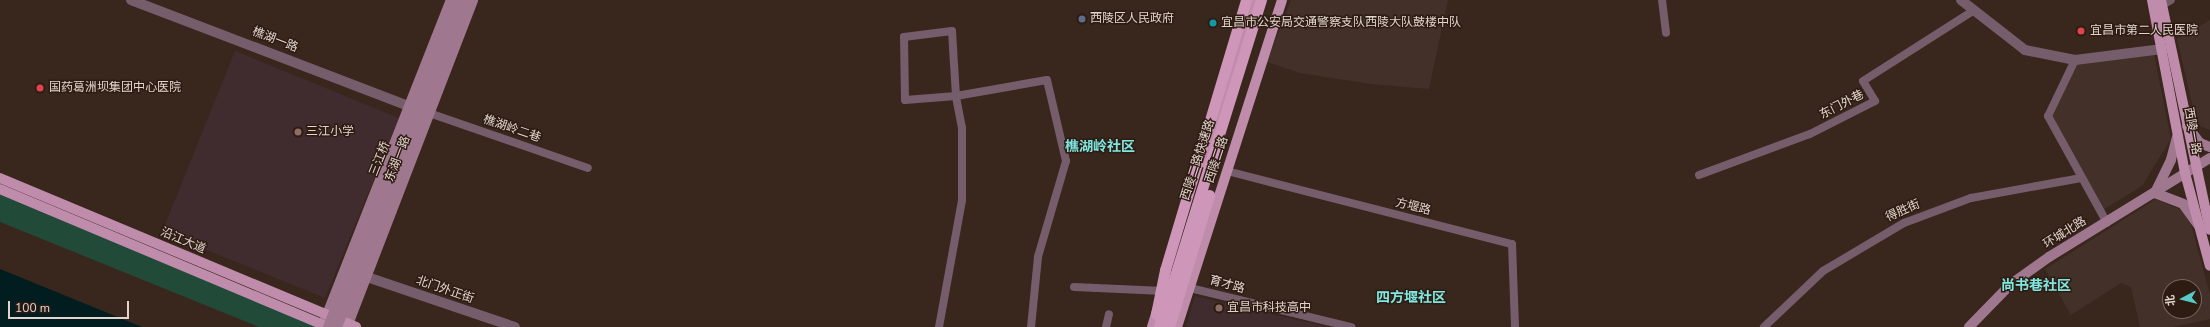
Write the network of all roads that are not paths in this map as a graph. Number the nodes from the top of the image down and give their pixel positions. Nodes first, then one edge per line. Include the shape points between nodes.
1 (131, 0) edge
2 (451, 0) edge
3 (457, 0) edge
4 (465, 0) edge
5 (473, 0) edge
6 (1246, 0) edge
7 (1254, 0) edge
8 (1261, 0) edge
9 (1267, 0) edge
10 (1282, 0) edge
11 (1662, 0) edge
12 (1961, 0) edge
13 (2171, 0) edge
14 (2158, 2) edge
15 (1973, 11) junction
16 (1666, 33) dead end
17 (2162, 49) junction
18 (2075, 60) junction
19 (956, 96) junction
20 (409, 106) junction
21 (429, 113) junction
22 (2183, 126) junction
23 (2210, 147) edge
24 (2210, 158) edge
25 (2195, 167) junction
26 (588, 168) dead end
27 (1227, 171) junction
28 (2186, 173) junction
29 (1699, 176) dead end
30 (0, 178) edge
31 (2081, 178) junction
32 (0, 189) edge
33 (2154, 193) junction
34 (2106, 223) junction
35 (2207, 225) edge
36 (2210, 266) edge
37 (367, 277) junction
38 (1074, 287) dead end
39 (1190, 288) junction
40 (1163, 290) junction
41 (1109, 314) dead end
42 (1156, 314) joint
43 (327, 323) edge
44 (351, 326) edge
45 (337, 327) edge
46 (515, 327) edge
47 (939, 327) edge
48 (1031, 327) edge
49 (1106, 327) edge
50 (1152, 327) edge
51 (1159, 327) edge
52 (1169, 327) edge
53 (1177, 327) edge
54 (1351, 327) edge
55 (1515, 327) edge
56 (1764, 327) edge
57 (1968, 327) edge

1 - 20 street, 樵湖一路
2 - 20 main road
3 - 43 main road, 三江桥, bridge
4 - 45 main road, 三江桥, bridge
5 - 21 main road, 东湖一路
6 - 40 highway
7 - 40 main road, 西陵二路
8 - 51 highway, 西陵二路快速路
9 - 52 highway, 西陵二路快速路
10 - 27 main road, 西陵二路
11 - 16 street
12 - 15 street
13 - 14 street
14 - 17 main road, 西陵一路
14 - 22 main road, 西陵一路
15 - 18 street via 2025,50
15 - 29 street, 东门外巷 via 1863,81 1874,101 1810,134
17 - 18 street
17 - 22 main road, 西陵一路
18 - 31 street via 2048,116
19 - 19 street via 905,100 904,37 952,31
19 - 47 street via 962,128 962,200
19 - 48 street via 1047,80 1066,161 1038,258
20 - 43 main road
21 - 26 street, 樵湖岭二巷
21 - 37 main road, 东湖一路
22 - 23 main road via 2200,143
22 - 25 main road, 西陵一路
22 - 28 main road, 西陵一路
22 - 33 main road via 2176,148
24 - 25 main road, 环城北路
25 - 28 main road, 环城北路
25 - 35 main road, 西陵一路
27 - 39 main road, 西陵二路
27 - 55 street, 方堰路 via 1512,244
28 - 33 main road, 环城北路
28 - 35 main road, 西陵一路
30 - 43 main road, 沿江大道
31 - 34 street
31 - 56 street, 得胜街 via 1971,198 1904,223 1823,271
32 - 43 main road, 沿江大道
33 - 34 main road, 环城北路
33 - 35 main road via 2183,204
34 - 57 main road, 环城北路 via 2011,284
35 - 36 main road, 西陵一路
37 - 44 main road, 东湖一路
37 - 46 street, 北门外正街
38 - 40 street
39 - 53 main road, 西陵二路
39 - 54 street, 育才路
40 - 42 highway
41 - 49 street
42 - 50 main road
43 - 44 main road, 沿江大道

